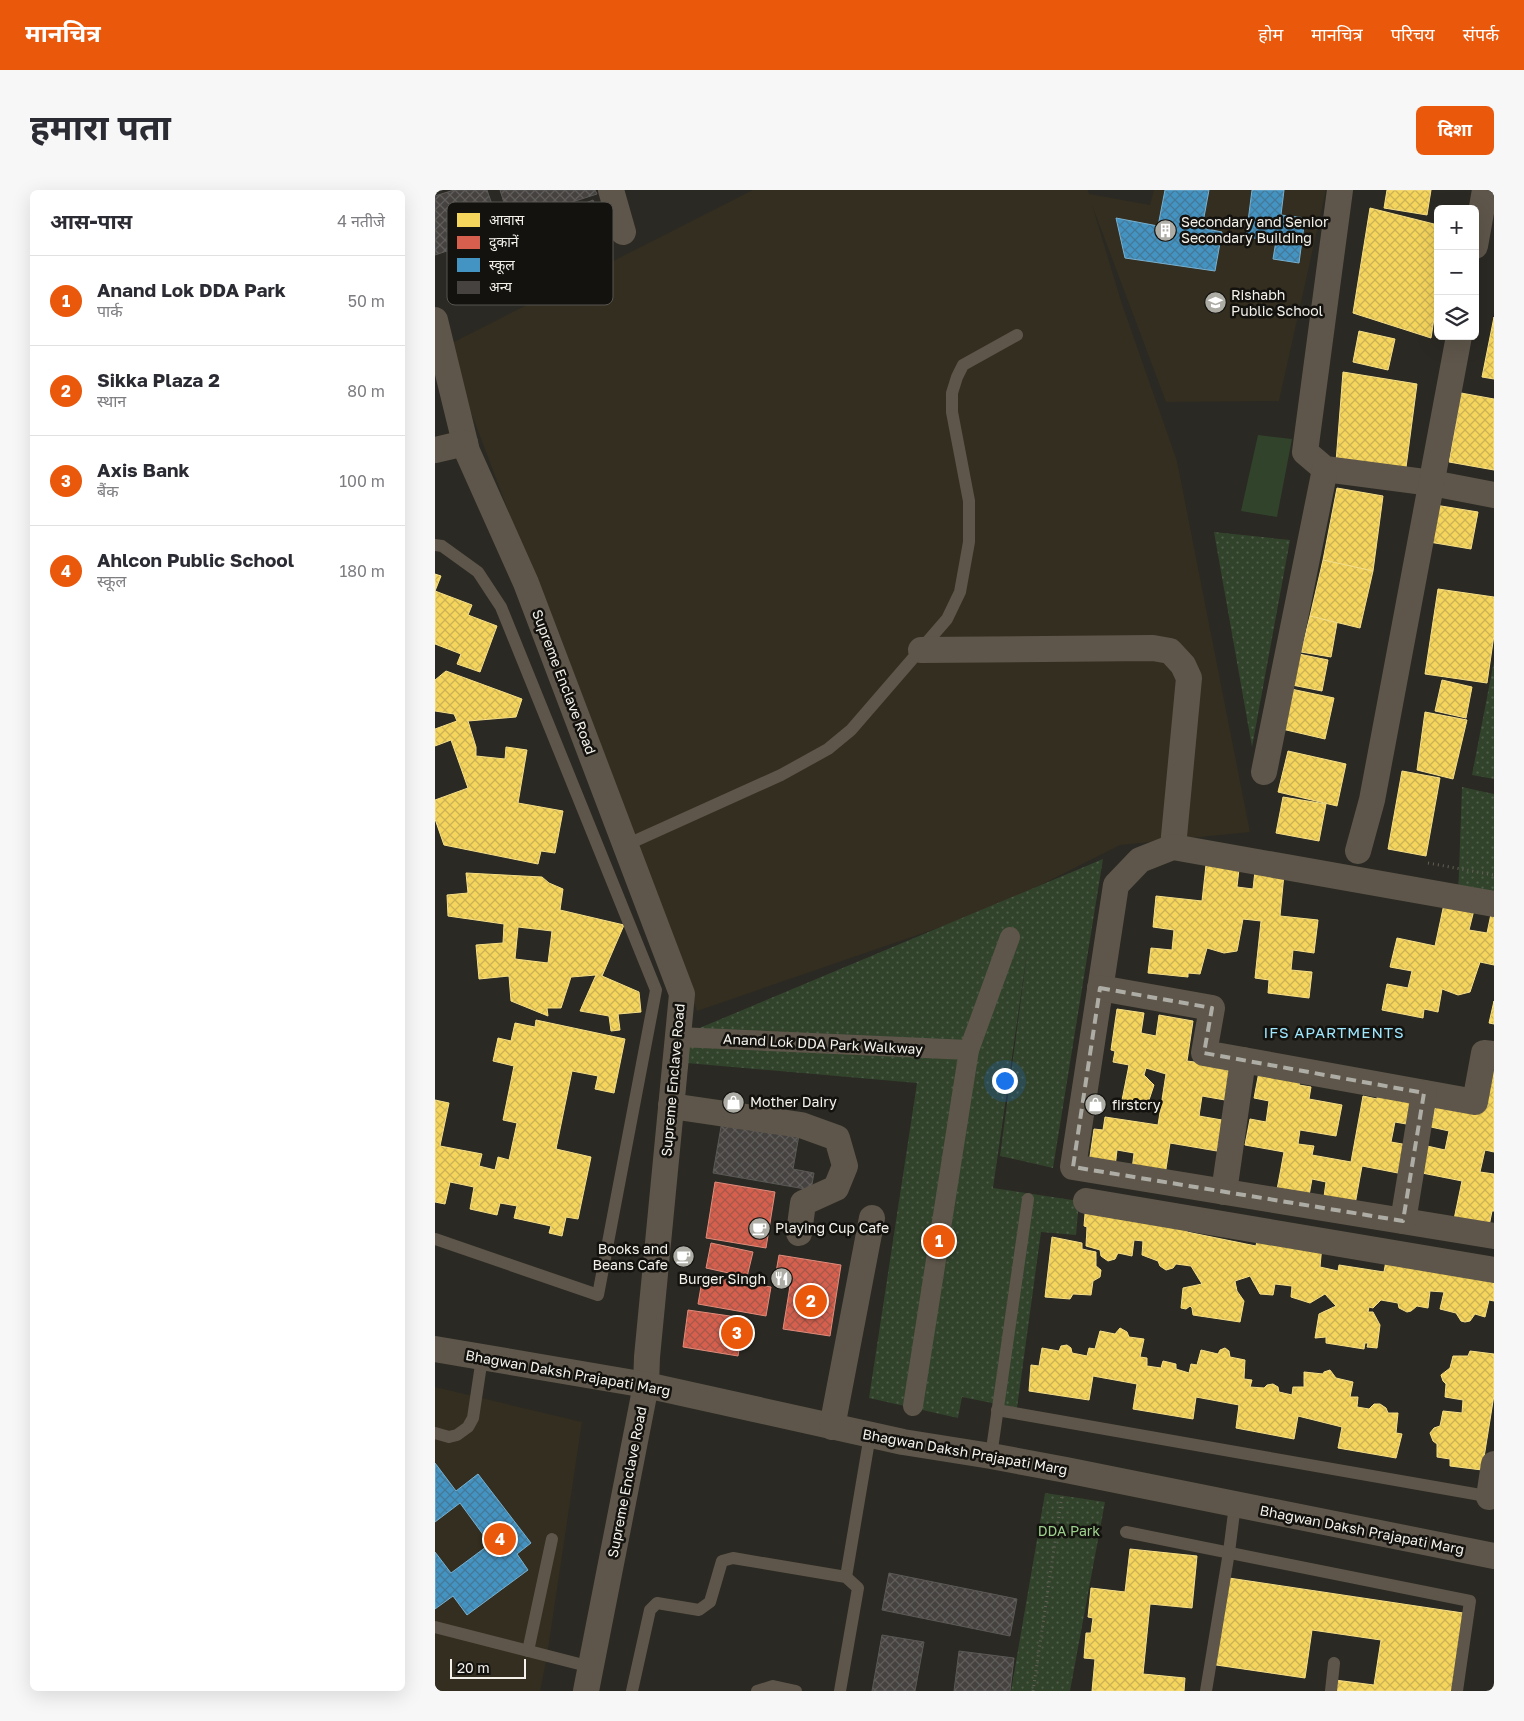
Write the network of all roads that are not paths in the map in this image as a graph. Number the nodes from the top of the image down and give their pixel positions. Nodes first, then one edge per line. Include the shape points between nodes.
1 (611, 190) edge
2 (1340, 190) edge
3 (1485, 190) edge
4 (1479, 224) edge
5 (623, 232) dead end
6 (435, 320) edge
7 (1017, 335) dead end
8 (1458, 340) edge
9 (465, 443) junction
10 (435, 450) edge
11 (1325, 468) junction
12 (1432, 483) junction
13 (1494, 495) edge
14 (435, 545) edge
15 (921, 650) junction
16 (1264, 772) dead end
17 (626, 845) junction
18 (1173, 847) junction
19 (1358, 852) dead end
20 (1494, 904) edge
21 (1010, 937) dead end
22 (1100, 988) junction
23 (678, 1037) junction
24 (969, 1050) junction
25 (1494, 1054) edge
26 (1243, 1060) junction
27 (1424, 1093) junction
28 (671, 1106) junction
29 (1224, 1192) junction
30 (1028, 1199) dead end
31 (1086, 1201) dead end
32 (872, 1218) dead end
33 (1403, 1221) junction
34 (799, 1233) dead end
35 (1494, 1236) edge
36 (435, 1239) edge
37 (1494, 1270) edge
38 (435, 1349) edge
39 (482, 1358) junction
40 (646, 1385) junction
41 (913, 1406) dead end
42 (997, 1410) junction
43 (832, 1427) junction
44 (435, 1433) edge
45 (870, 1435) junction
46 (991, 1456) junction
47 (1494, 1464) edge
48 (1492, 1497) edge
49 (1235, 1505) junction
50 (1126, 1532) dead end
51 (552, 1539) dead end
52 (1229, 1552) junction
53 (1494, 1556) edge
54 (847, 1577) junction
55 (435, 1626) edge
56 (529, 1651) junction
57 (1334, 1663) dead end
58 (588, 1679) edge
59 (632, 1691) edge
60 (757, 1691) edge
61 (796, 1691) edge
62 (840, 1691) edge
63 (1206, 1691) edge
64 (1331, 1691) edge
65 (1457, 1691) edge

1 - 5 street
2 - 11 street via 1305,452
3 - 4 street
6 - 9 street, Supreme Enclave Road
7 - 15 lane via 963,365 952,393 952,412 969,501 969,542 960,592 947,619
8 - 12 street
9 - 10 street
9 - 17 street, Supreme Enclave Road via 526,584
11 - 12 street
11 - 16 street
12 - 13 street
12 - 19 street via 1372,800
14 - 36 lane via 442,546 478,572 501,607 656,990 598,1295
15 - 17 lane via 851,730 828,749 781,775
15 - 18 street via 1153,648 1170,651 1183,664 1189,678
17 - 23 street, Supreme Enclave Road via 682,994
18 - 20 street
18 - 22 street via 1140,860 1116,885
21 - 24 street
22 - 26 street via 1211,1008 1204,1053
22 - 29 street via 1073,1167
23 - 24 street, Anand Lok DDA Park Walkway
23 - 28 street, Supreme Enclave Road
24 - 41 street
25 - 27 street via 1484,1052 1475,1102
26 - 27 street
26 - 29 street
27 - 33 street
28 - 34 street via 801,1125 837,1138 845,1166 836,1188 803,1203
28 - 40 street, Supreme Enclave Road
29 - 33 street
30 - 42 lane
31 - 37 street
32 - 43 street
33 - 35 street
38 - 39 street, Bhagwan Daksh Prajapati Marg
39 - 40 street, Bhagwan Daksh Prajapati Marg
39 - 44 lane via 473,1418 468,1427 449,1437
40 - 43 street, Bhagwan Daksh Prajapati Marg
40 - 58 street, Supreme Enclave Road
42 - 46 lane
42 - 48 lane
43 - 45 street, Bhagwan Daksh Prajapati Marg
45 - 46 street, Bhagwan Daksh Prajapati Marg
45 - 54 lane
46 - 49 street, Bhagwan Daksh Prajapati Marg
47 - 48 street
49 - 52 lane
49 - 53 street, Bhagwan Daksh Prajapati Marg
50 - 52 lane
51 - 56 lane
52 - 63 lane
52 - 65 lane via 1470,1601
54 - 59 lane via 733,1558 722,1562 710,1602 699,1610 657,1604 650,1610
54 - 62 lane via 858,1588
55 - 56 lane
56 - 58 lane
57 - 64 lane
60 - 61 lane via 773,1686

